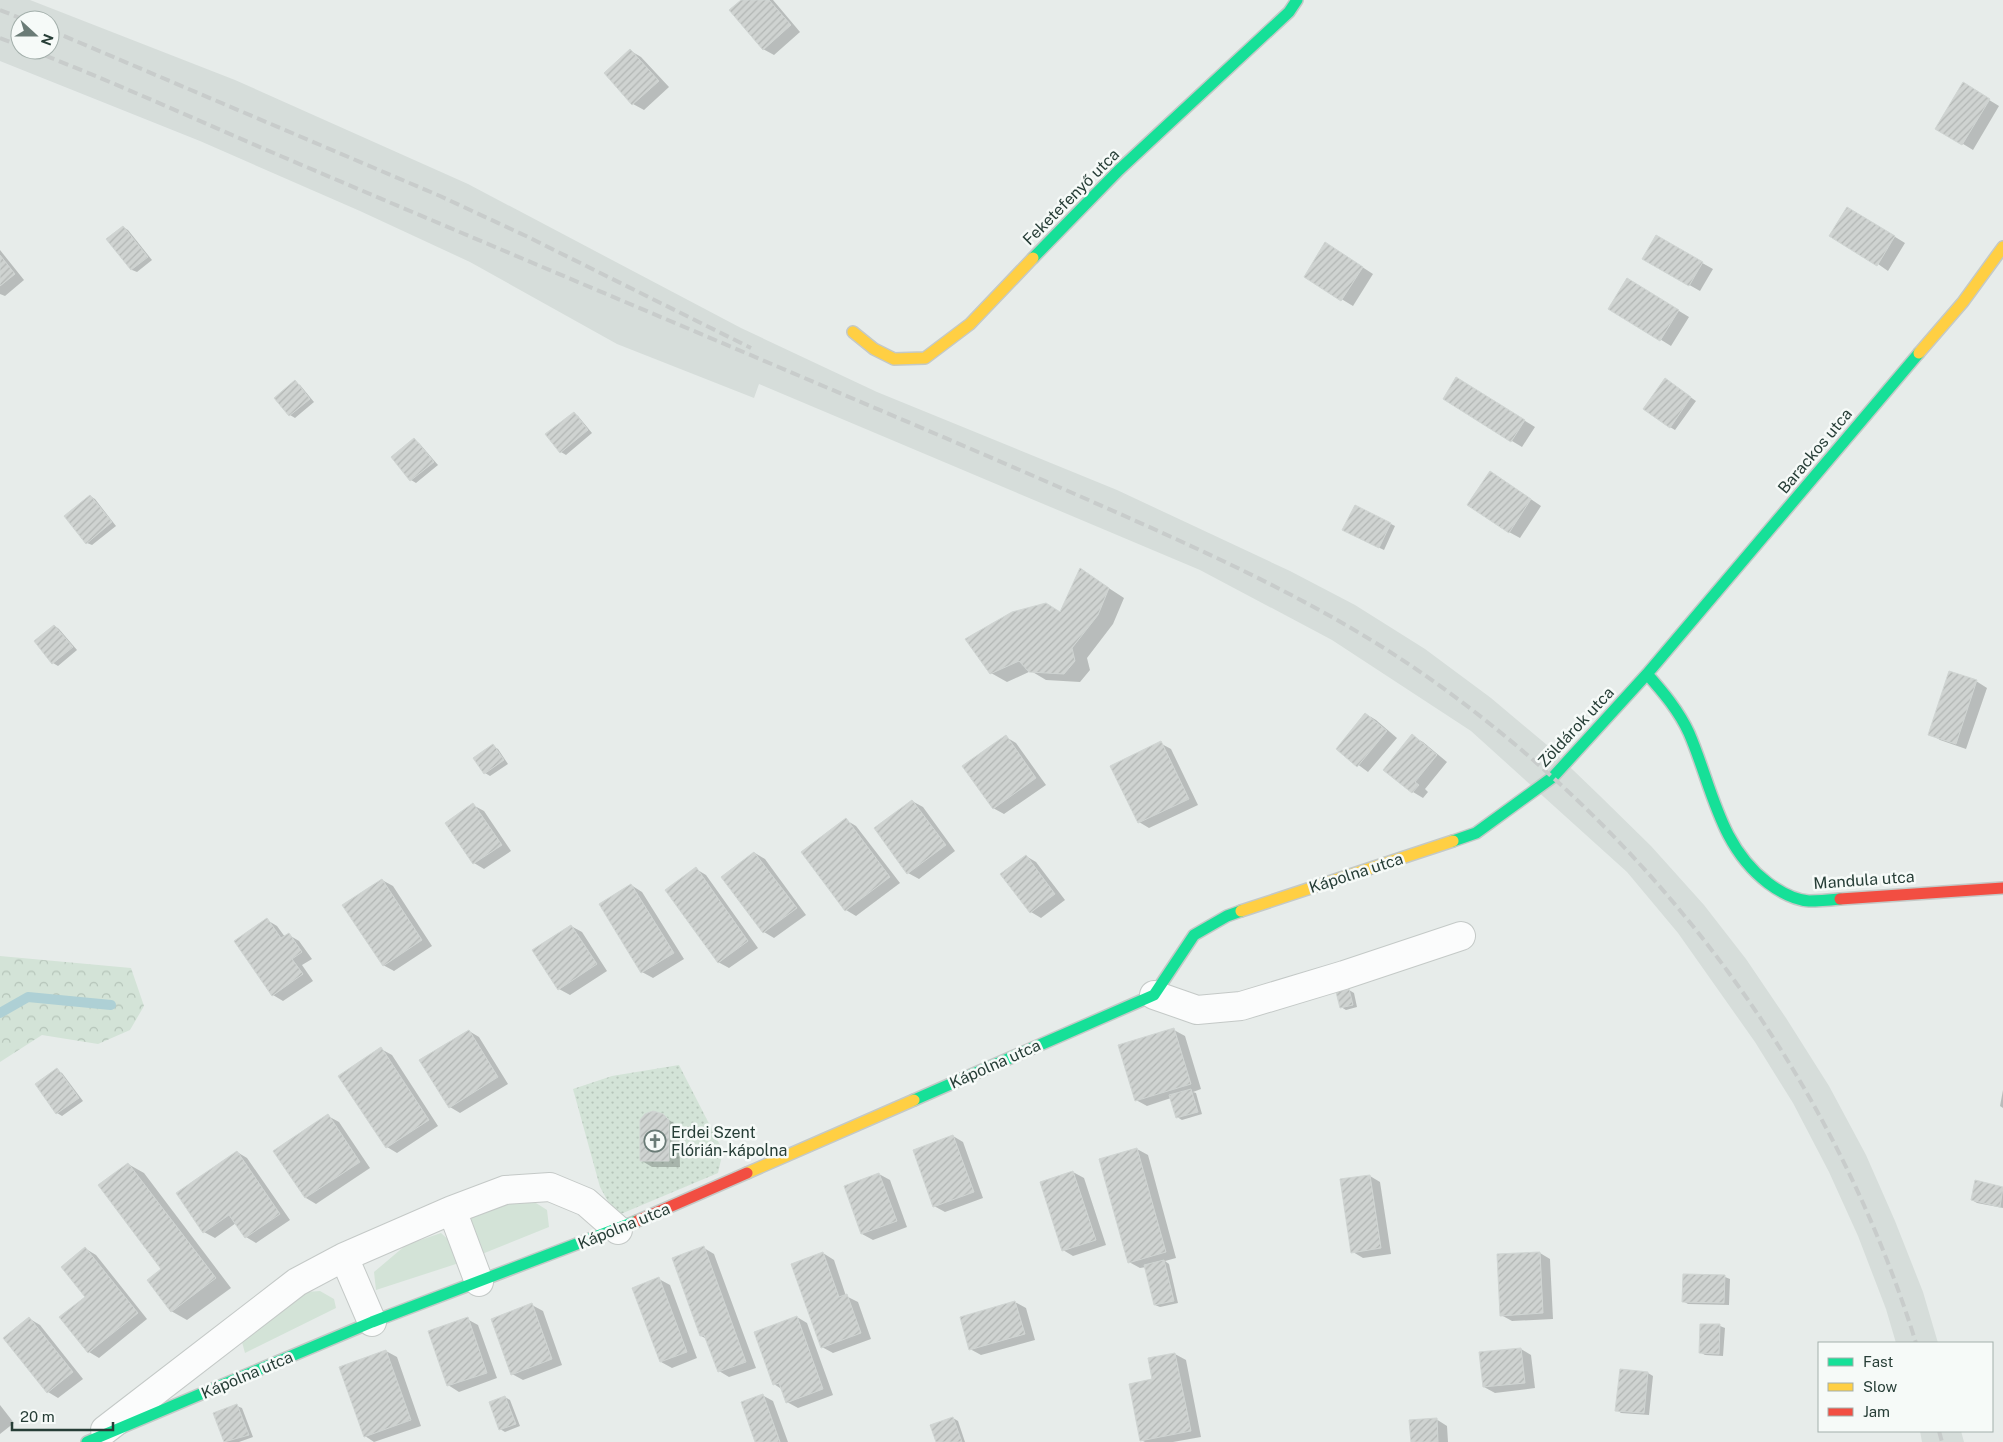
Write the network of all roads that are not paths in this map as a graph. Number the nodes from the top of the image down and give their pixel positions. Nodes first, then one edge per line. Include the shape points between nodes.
1 (1297, 0) edge
2 (2003, 247) edge
3 (853, 332) dead end
4 (1647, 674) junction
5 (1476, 833) joint
6 (2003, 888) edge
7 (1461, 936) dead end
8 (1154, 995) junction
9 (452, 1210) junction
10 (618, 1230) junction
11 (344, 1257) junction
12 (479, 1282) junction
13 (372, 1322) junction
14 (91, 1440) edge

1 - 3 street, Feketefenyő utca via 1290,12 1119,170 970,324 925,358 894,359 874,349
2 - 4 street, Barackos utca via 1964,302
4 - 5 street, Zöldárok utca via 1553,777
4 - 6 street, Mandula utca via 1674,705 1688,732 1729,841 1750,869 1780,892 1808,901
5 - 8 street, Kápolna utca via 1227,916 1194,935
7 - 8 street via 1241,1006 1197,1010
8 - 10 street, Kápolna utca
9 - 10 street via 505,1190 550,1187 586,1202
9 - 11 street
9 - 12 street
10 - 12 street, Kápolna utca
11 - 13 street
11 - 14 street via 298,1282
12 - 13 street, Kápolna utca
13 - 14 street, Kápolna utca

